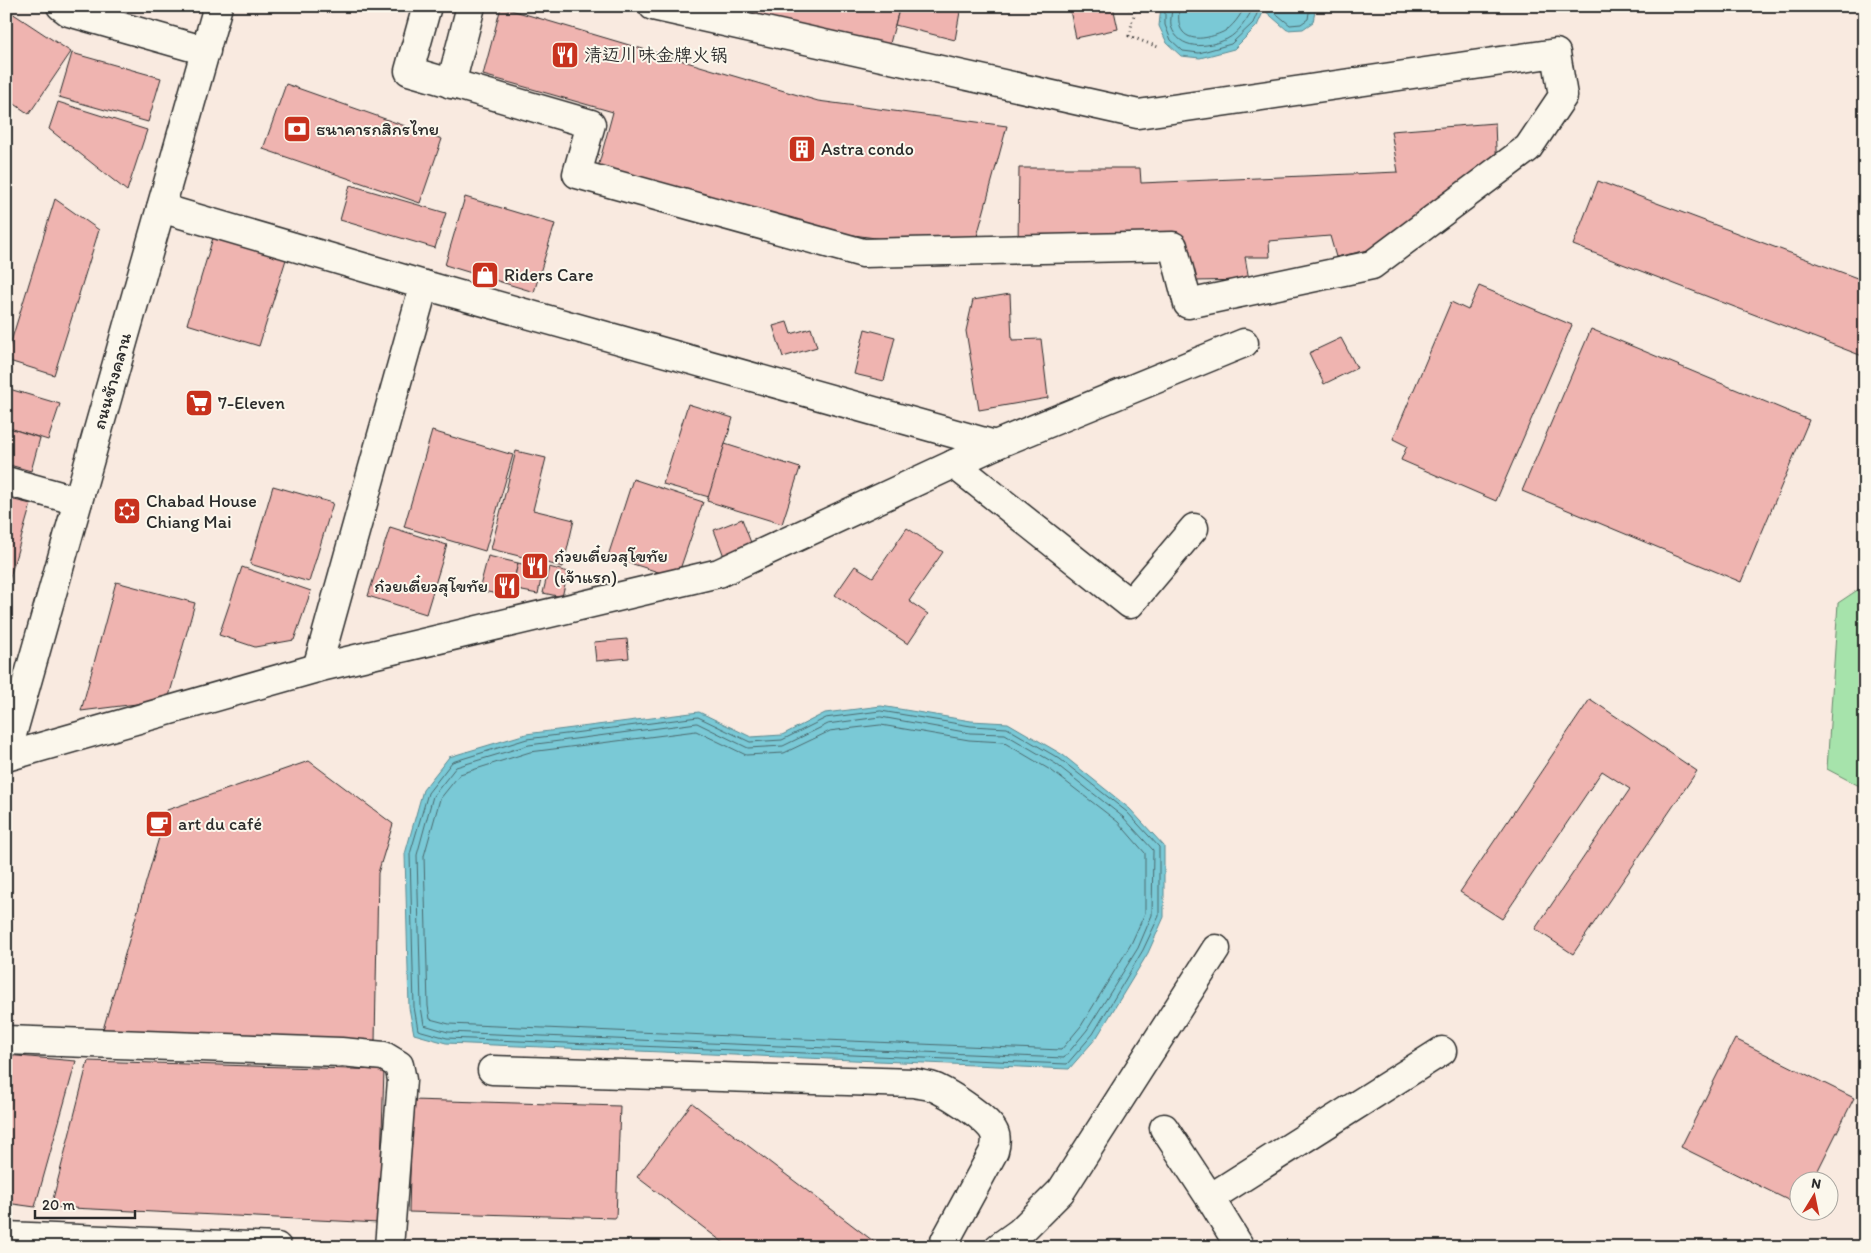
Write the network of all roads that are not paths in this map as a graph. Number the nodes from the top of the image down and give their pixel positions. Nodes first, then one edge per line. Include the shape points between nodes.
1 (61, 6) edge
2 (218, 6) edge
3 (427, 6) edge
4 (471, 6) edge
5 (653, 6) edge
6 (206, 51) junction
7 (451, 84) junction
8 (161, 208) junction
9 (424, 285) junction
10 (1244, 343) dead end
11 (995, 445) junction
12 (954, 464) junction
13 (6, 481) edge
14 (78, 501) junction
15 (1194, 528) dead end
16 (317, 668) junction
17 (6, 756) edge
18 (1216, 949) dead end
19 (6, 1040) edge
20 (1442, 1051) dead end
21 (492, 1070) dead end
22 (1164, 1128) dead end
23 (1210, 1198) junction
24 (6, 1236) edge
25 (277, 1247) edge
26 (389, 1247) edge
27 (945, 1247) edge
28 (999, 1247) edge
29 (1240, 1247) edge

1 - 6 street via 69,12
2 - 6 street, ถนนช้างคลาน
3 - 7 street via 409,71
4 - 7 street
5 - 7 street via 1138,114 1556,53 1563,96 1528,148 1372,265 1188,304 1173,246 863,253 577,174 591,124
6 - 8 street, ถนนช้างคลาน
8 - 9 street
8 - 14 street, ถนนช้างคลาน
9 - 11 street
9 - 16 street
10 - 11 street
11 - 12 street
12 - 15 street via 1130,604
12 - 16 street via 719,573
13 - 14 street
14 - 17 street, ถนนช้างคลาน
16 - 17 street
18 - 28 street via 1061,1192 1020,1232
19 - 26 street via 384,1056 399,1065 402,1080
20 - 23 street
21 - 27 street via 931,1086 987,1122 996,1141 994,1151
22 - 23 street
23 - 29 street
24 - 25 street

